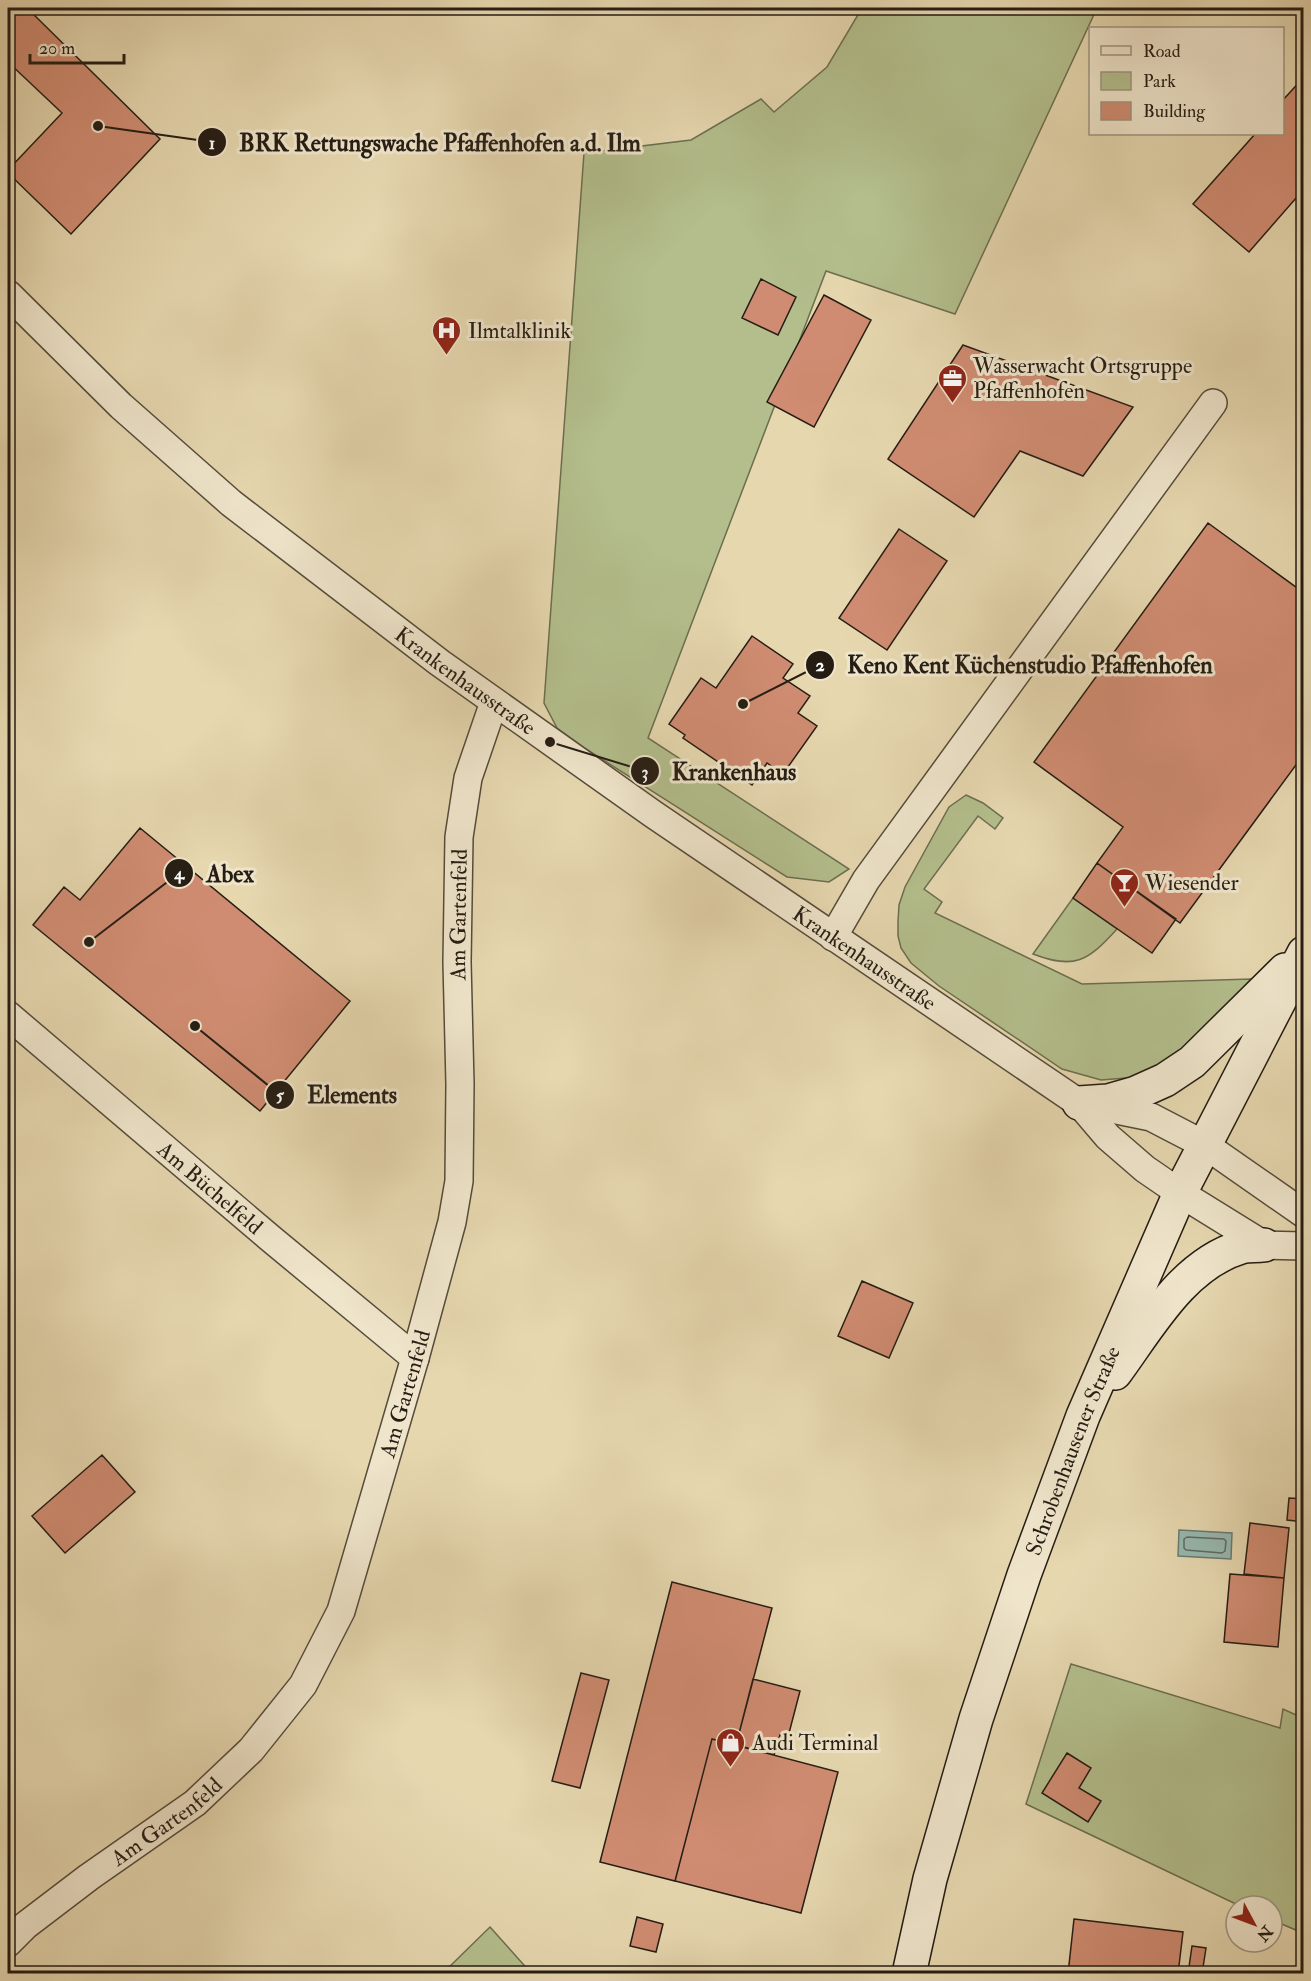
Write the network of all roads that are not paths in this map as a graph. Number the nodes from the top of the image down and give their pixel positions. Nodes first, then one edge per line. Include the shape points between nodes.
1 (8, 294) edge
2 (1213, 402) dead end
3 (494, 702) junction
4 (833, 937) junction
5 (1304, 952) edge
6 (8, 1015) edge
7 (1079, 1103) junction
8 (1205, 1145) junction
9 (1180, 1193) junction
10 (1304, 1214) edge
11 (1264, 1245) junction
12 (1304, 1246) edge
13 (415, 1358) junction
14 (1083, 1416) junction
15 (8, 1943) edge
16 (909, 1974) edge

1 - 3 street, Krankenhausstraße via 121,406 231,503
2 - 4 street via 866,880
3 - 4 street, Krankenhausstraße
3 - 13 street, Am Gartenfeld via 468,778 459,837 459,1181 452,1222
4 - 7 street, Krankenhausstraße
5 - 7 main road via 1192,1062 1136,1093
5 - 8 main road, Schrobenhausener Straße
6 - 13 street, Am Büchelfeld
7 - 8 street, Krankenhausstraße via 1151,1117
7 - 9 street, Krankenhausstraße via 1108,1137
8 - 9 main road, Schrobenhausener Straße
8 - 10 street, Krankenhausstraße
9 - 11 street, Krankenhausstraße
9 - 14 main road, Schrobenhausener Straße
11 - 12 street
11 - 14 main road via 1242,1247 1222,1255 1191,1276
13 - 15 street, Am Gartenfeld via 341,1611 303,1685 251,1750 195,1803 89,1877
14 - 16 main road, Schrobenhausener Straße via 976,1719 930,1879

